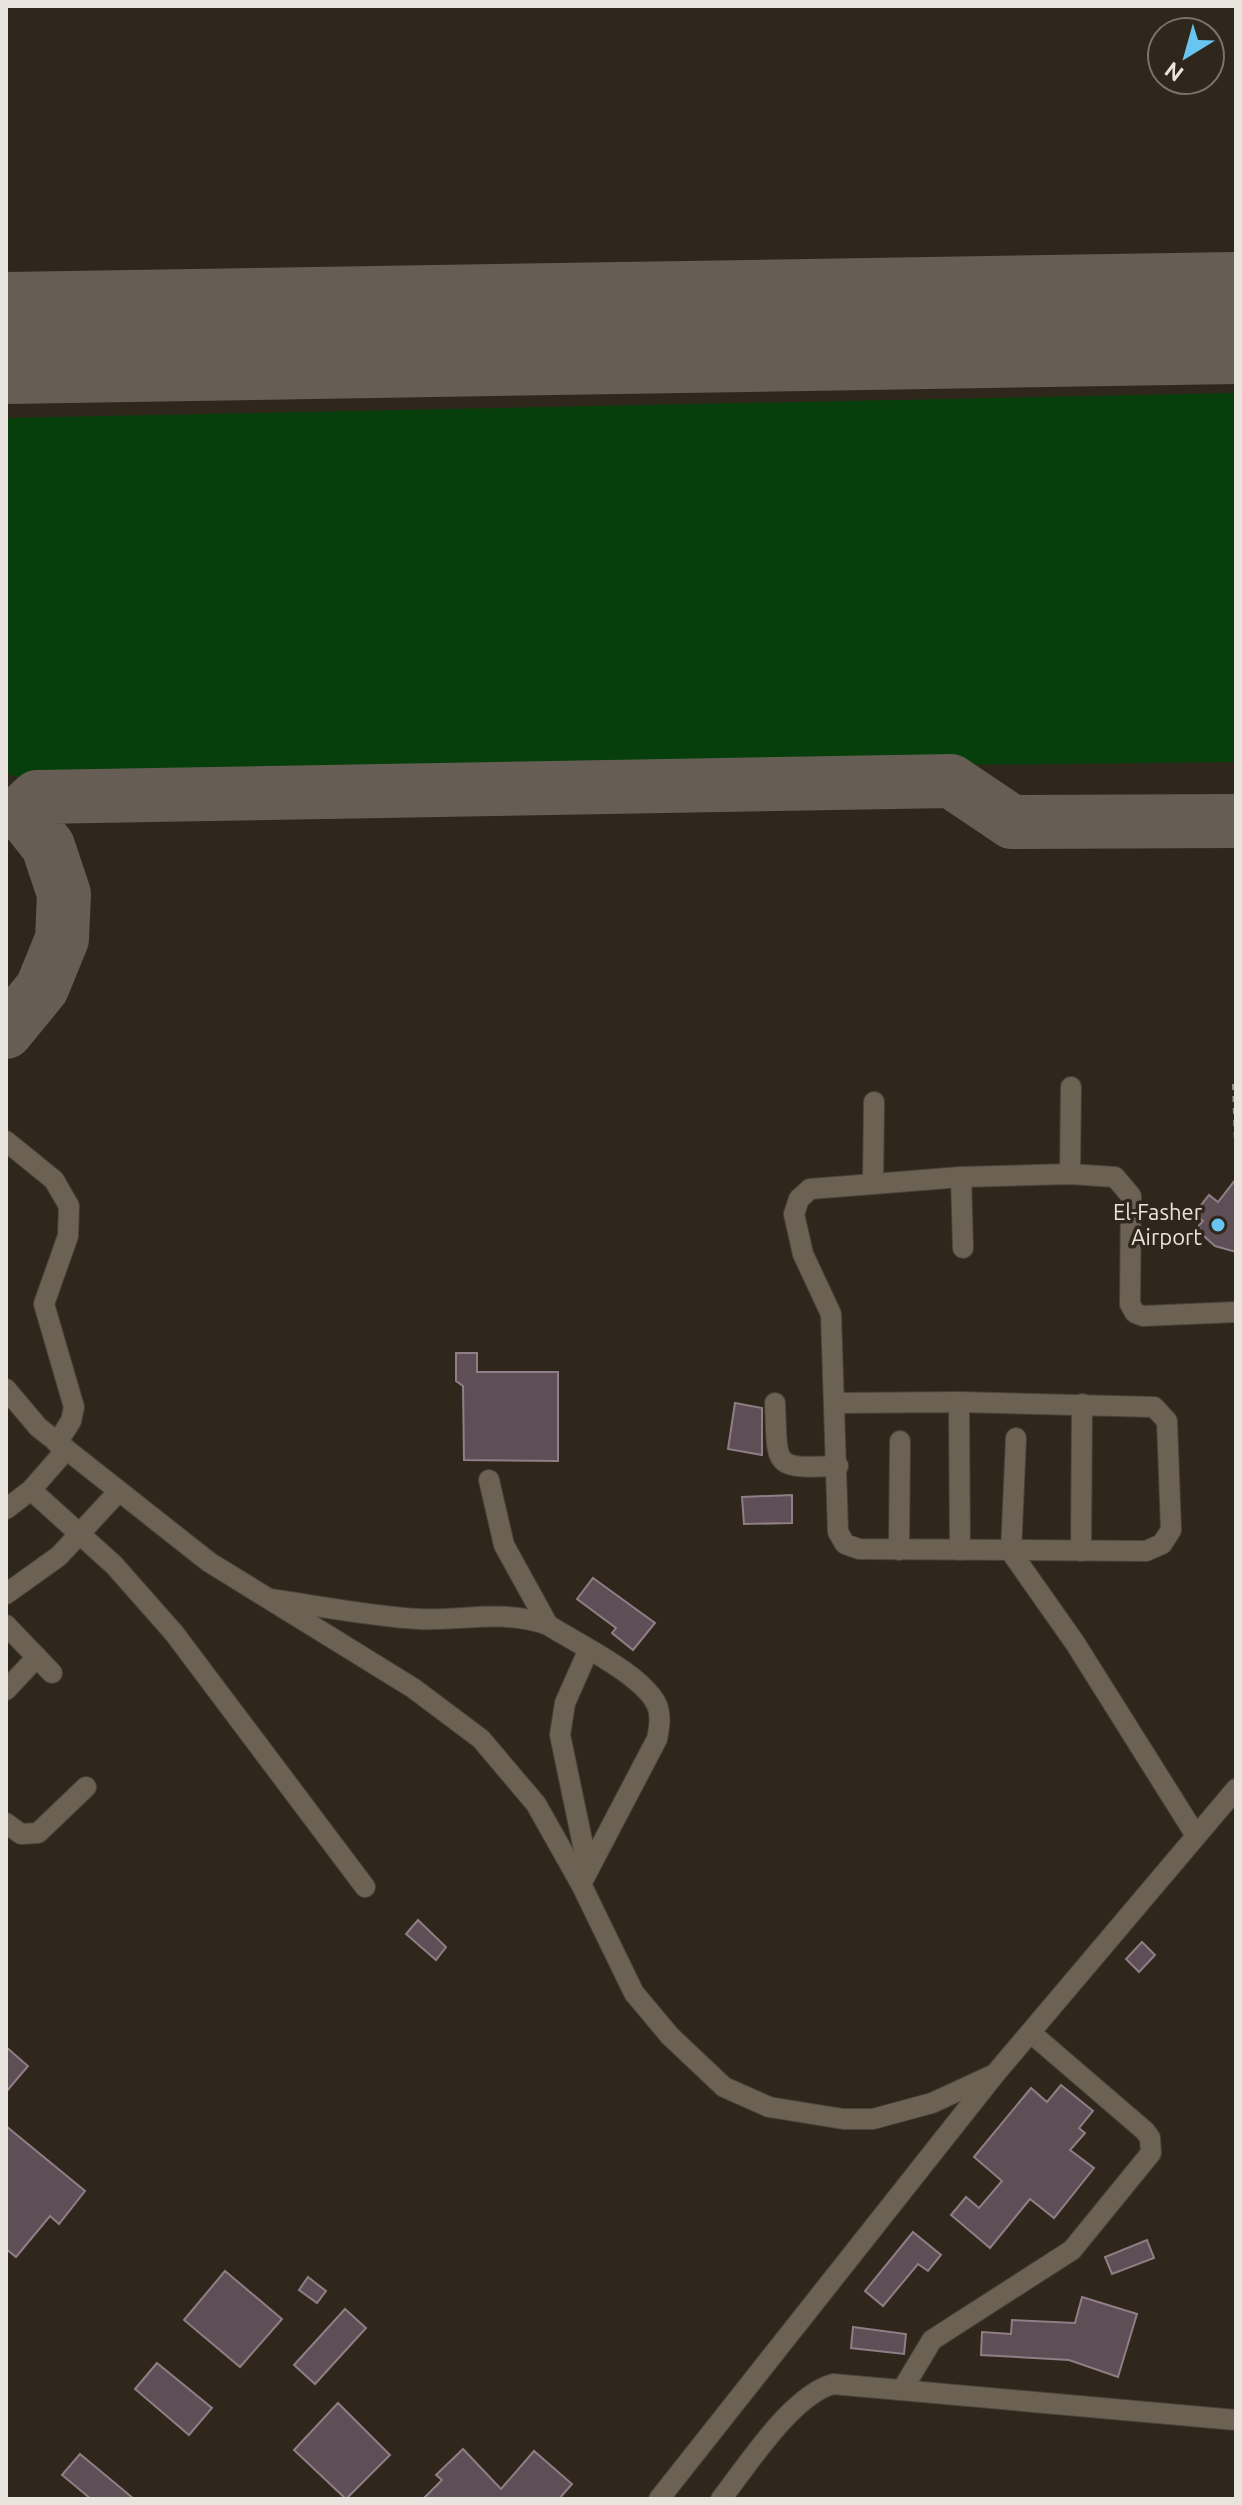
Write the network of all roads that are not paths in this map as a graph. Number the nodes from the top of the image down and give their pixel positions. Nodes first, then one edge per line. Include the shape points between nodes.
1 (1071, 1087) dead end
2 (874, 1102) dead end
3 (6, 1141) edge
4 (1070, 1174) junction
5 (961, 1177) junction
6 (873, 1182) junction
7 (963, 1248) dead end
8 (1236, 1312) edge
9 (6, 1389) edge
10 (959, 1402) junction
11 (775, 1403) dead end
12 (835, 1403) junction
13 (1082, 1404) junction
14 (1016, 1438) dead end
15 (900, 1441) dead end
16 (62, 1446) junction
17 (838, 1466) junction
18 (489, 1480) dead end
19 (31, 1490) junction
20 (119, 1491) junction
21 (6, 1509) edge
22 (80, 1534) junction
23 (899, 1550) junction
24 (960, 1550) junction
25 (1081, 1551) junction
26 (1011, 1552) junction
27 (6, 1594) edge
28 (263, 1597) junction
29 (6, 1625) edge
30 (548, 1625) junction
31 (588, 1651) junction
32 (37, 1657) junction
33 (52, 1673) dead end
34 (6, 1690) edge
35 (86, 1787) dead end
36 (1236, 1789) edge
37 (6, 1823) edge
38 (1195, 1834) junction
39 (584, 1876) junction
40 (365, 1887) dead end
41 (1031, 2033) junction
42 (995, 2074) junction
43 (902, 2390) junction
44 (1236, 2420) edge
45 (660, 2498) edge
46 (721, 2499) edge

1 - 4 street
2 - 6 street
3 - 16 street via 54,1180 69,1206 68,1236 44,1304 74,1407
4 - 5 street
4 - 8 street via 1115,1177 1128,1188 1130,1304 1135,1313
5 - 6 street
5 - 7 street
6 - 12 street via 810,1189 796,1206 803,1254 831,1314
9 - 16 street
10 - 12 street
10 - 13 street
10 - 24 street
11 - 17 street via 777,1453 783,1464
12 - 17 street
13 - 25 street
13 - 25 street via 1148,1405 1164,1415 1171,1530 1162,1544 1146,1551
14 - 26 street
15 - 23 street
16 - 19 street
16 - 20 street
17 - 23 street via 841,1539 859,1549
18 - 30 street via 504,1545
19 - 21 street
19 - 22 street
20 - 22 street
20 - 28 street
22 - 27 street via 48,1566
22 - 40 street via 174,1633
23 - 24 street
24 - 26 street
25 - 26 street
26 - 38 street
28 - 30 street via 413,1619 514,1615
28 - 39 street via 413,1688 481,1739 536,1804
29 - 32 street
30 - 31 street
31 - 39 street via 565,1703 560,1735
31 - 39 street via 651,1694 660,1724 657,1739
32 - 33 street
32 - 34 street
35 - 37 street via 38,1833 21,1834
36 - 38 street
38 - 41 street
39 - 42 street via 634,1993 705,2071 746,2099 843,2119 873,2119 932,2103
41 - 42 street
41 - 43 street via 1145,2131 1151,2153 1072,2250 932,2340
42 - 45 street
43 - 44 street
43 - 46 street via 833,2384 819,2388 792,2412

